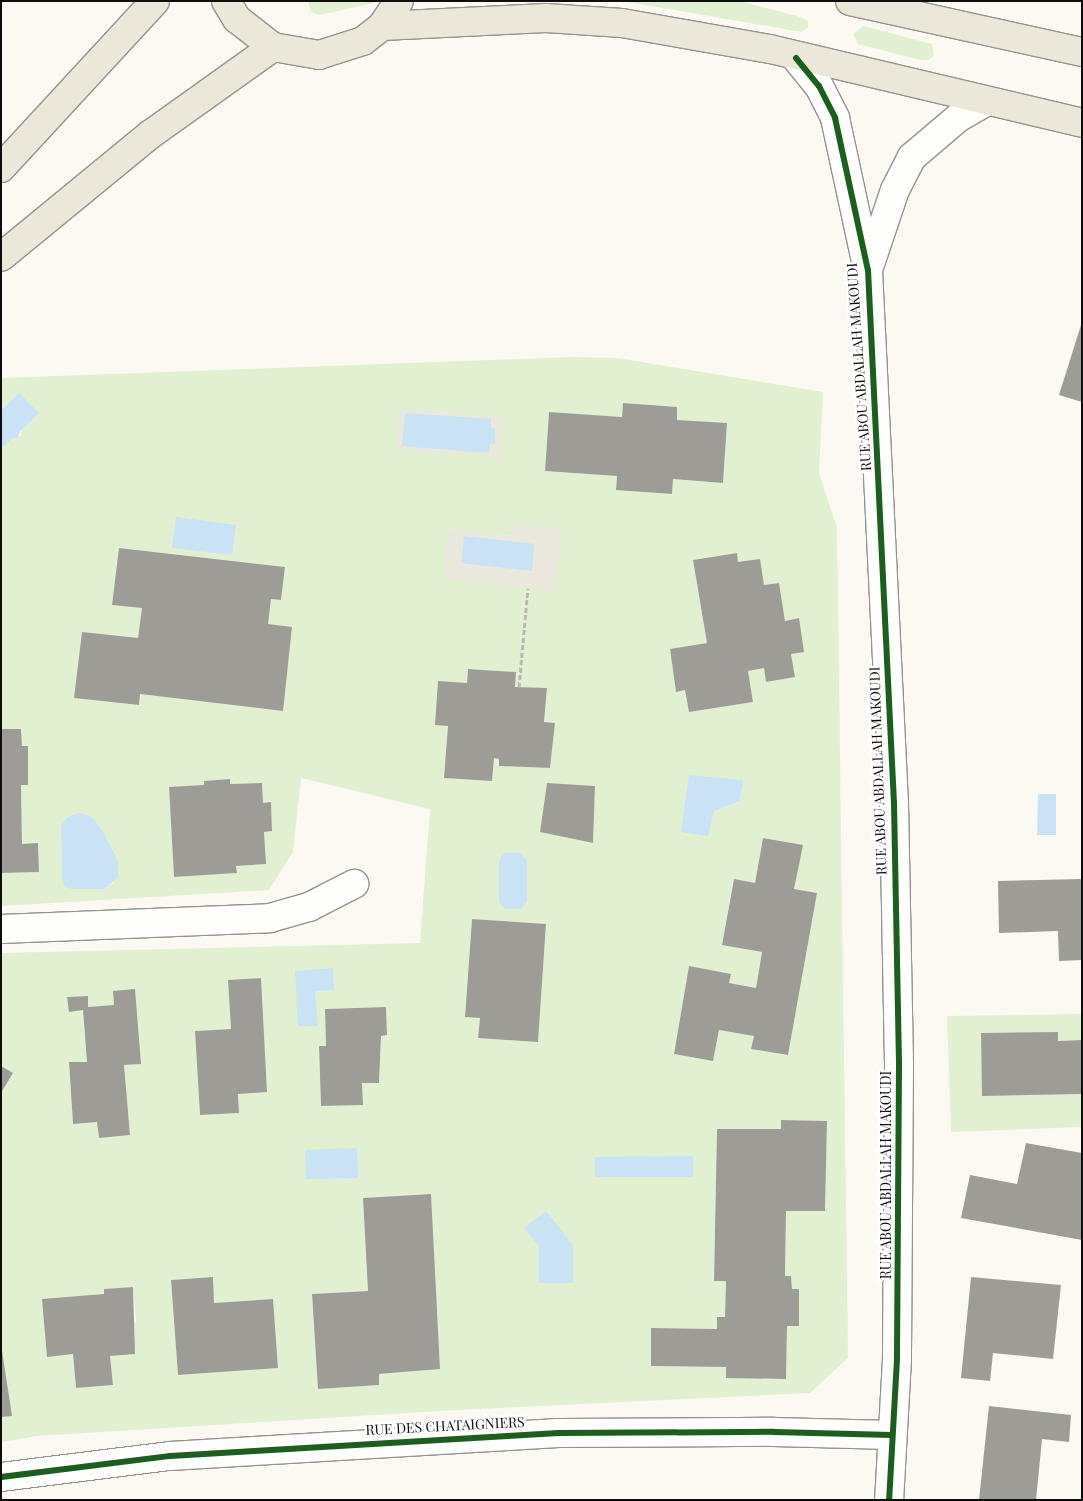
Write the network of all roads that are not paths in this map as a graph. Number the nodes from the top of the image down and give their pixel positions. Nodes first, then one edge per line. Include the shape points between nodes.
1 (154, 1) edge
2 (226, 1) edge
3 (399, 1) edge
4 (850, 1) edge
5 (382, 26) junction
6 (273, 47) junction
7 (1082, 52) edge
8 (796, 58) junction
9 (986, 102) junction
10 (1082, 123) edge
11 (1, 168) edge
12 (1, 257) edge
13 (868, 270) junction
14 (354, 884) dead end
15 (1, 929) edge
16 (892, 1436) junction
17 (1, 1477) edge
18 (890, 1500) edge

1 - 11 main road
2 - 6 main road via 237,19 253,35
3 - 5 main road
4 - 7 main road
5 - 6 main road via 363,41 319,55
5 - 8 main road via 546,18 622,23 761,47
6 - 12 main road via 151,134
8 - 9 main road
8 - 13 street, RUE ABOU ABDALLAH MAKOUDI via 820,86 835,118
9 - 10 main road
9 - 13 street, RUE ABOU ABDALLAH MAKOUDI via 958,118 912,157 895,190
13 - 16 street, RUE ABOU ABDALLAH MAKOUDI via 894,813 900,1158 897,1359
14 - 15 street via 309,907 270,918
16 - 17 street, RUE DES CHATAIGNIERS via 558,1432 170,1456
16 - 18 street, RUE ABOU ABDALLAH MAKOUDI

